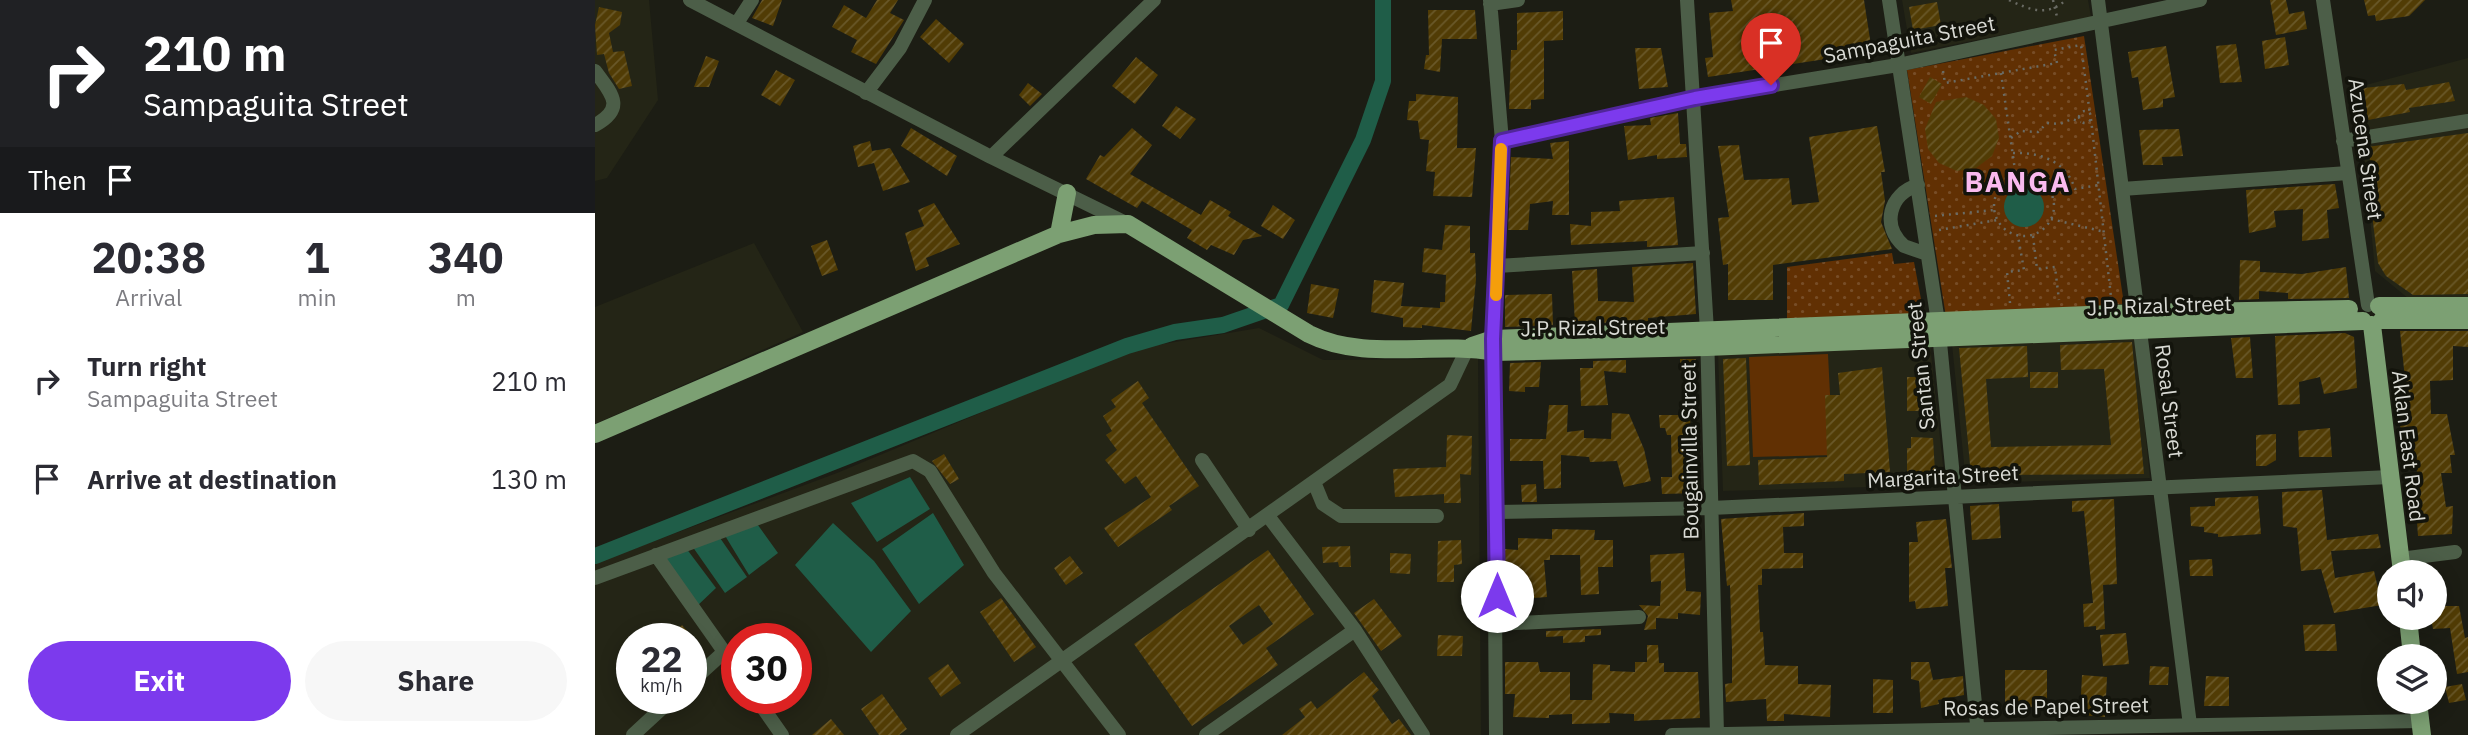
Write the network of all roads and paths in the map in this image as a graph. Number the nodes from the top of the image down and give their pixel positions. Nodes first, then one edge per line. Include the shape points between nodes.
1 (690, 0) edge
2 (752, 0) edge
3 (925, 0) edge
4 (1154, 0) edge
5 (1518, 0) edge
6 (1687, 0) edge
7 (1889, 0) edge
8 (2009, 0) edge
9 (2053, 0) edge
10 (2066, 0) edge
11 (2098, 0) edge
12 (2200, 0) edge
13 (2323, 0) edge
14 (1490, 2) edge
15 (2055, 8) junction
16 (2101, 21) junction
17 (737, 23) junction
18 (2059, 30) junction
19 (1898, 65) junction
20 (595, 71) edge
21 (2001, 73) junction
22 (1945, 83) dead end
23 (866, 93) junction
24 (1695, 98) junction
25 (2090, 117) junction
26 (2468, 121) edge
27 (2081, 122) junction
28 (595, 125) edge
29 (2011, 138) junction
30 (1502, 141) junction
31 (2343, 141) junction
32 (2013, 152) junction
33 (991, 157) junction
34 (2348, 173) junction
35 (2016, 177) junction
36 (2073, 182) junction
37 (1918, 185) junction
38 (2046, 185) junction
39 (2099, 185) junction
40 (2122, 189) junction
41 (1067, 193) junction
42 (1994, 210) junction
43 (1935, 216) dead end
44 (2051, 219) junction
45 (1997, 220) junction
46 (1128, 224) junction
47 (1939, 230) dead end
48 (2105, 232) junction
49 (1059, 234) junction
50 (2033, 235) junction
51 (2018, 236) junction
52 (1703, 253) junction
53 (1927, 254) junction
54 (1497, 266) junction
55 (2113, 297) dead end
56 (2059, 300) dead end
57 (2010, 303) dead end
58 (2468, 306) edge
59 (2371, 314) junction
60 (2468, 320) edge
61 (2139, 321) junction
62 (1938, 330) junction
63 (1707, 339) junction
64 (1494, 345) junction
65 (1468, 347) junction
66 (595, 434) edge
67 (1202, 460) dead end
68 (2390, 477) junction
69 (1314, 482) junction
70 (2160, 487) junction
71 (1955, 496) junction
72 (1711, 508) junction
73 (1497, 512) junction
74 (1268, 516) junction
75 (1437, 516) dead end
76 (1249, 530) junction
77 (2455, 552) dead end
78 (656, 555) junction
79 (2400, 560) edge
80 (2424, 560) edge
81 (595, 578) edge
82 (1639, 617) dead end
83 (1497, 624) junction
84 (1355, 630) junction
85 (721, 648) edge
86 (721, 655) edge
87 (1064, 659) junction
88 (707, 667) edge
89 (656, 714) edge
90 (767, 714) edge
91 (2190, 725) junction
92 (2421, 728) edge
93 (2206, 730) edge
94 (1977, 732) edge
95 (1853, 733) edge
96 (1717, 734) edge
97 (1755, 734) edge
98 (633, 735) edge
99 (782, 735) edge
100 (957, 735) edge
101 (1119, 735) edge
102 (1206, 735) edge
103 (1423, 735) edge
104 (1496, 735) edge
105 (1672, 735) edge

1 - 17 street
2 - 17 street
3 - 23 street via 900,48
4 - 33 street
5 - 14 street
6 - 24 street, Bougainvilla Street
7 - 19 street, Santan Street
8 - 15 path via 2034,11
9 - 15 path
10 - 15 path
11 - 16 street, Rosal Street
12 - 16 street, Sampaguita Street
13 - 31 street, Azucena Street
14 - 30 street
15 - 18 path
16 - 18 street, Sampaguita Street
16 - 40 street, Rosal Street
17 - 23 street
18 - 19 street, Sampaguita Street
19 - 24 street, Sampaguita Street
19 - 37 street, Santan Street
20 - 28 street via 613,98 614,108 610,117
21 - 22 path
21 - 25 path via 2057,63 2055,50 2081,46
21 - 29 path
23 - 33 street
24 - 30 street, Sampaguita Street
24 - 52 street, Bougainvilla Street
25 - 27 path via 2087,123
25 - 27 path via 2081,113
25 - 39 path
26 - 31 street
27 - 29 path via 2047,123 2038,132 2021,131
29 - 32 path
30 - 54 street
31 - 34 street, Azucena Street
32 - 35 path
32 - 36 path via 2048,157
33 - 41 street
34 - 40 street
34 - 59 street, Azucena Street
35 - 38 path via 2032,177
35 - 42 path via 1999,190
36 - 38 path
36 - 39 path via 2075,189
37 - 53 street, Santan Street
37 - 53 street via 1897,198 1891,226 1907,249
38 - 44 path via 2054,202
39 - 48 path
40 - 61 street, Rosal Street
41 - 46 street
41 - 49 main road
42 - 43 path
42 - 45 path
44 - 48 path
44 - 50 path
45 - 47 path
45 - 51 path
46 - 49 main road via 1094,225
46 - 65 main road, J.P. Rizal Street via 1322,341 1350,346
48 - 55 path
49 - 66 main road
50 - 51 path
50 - 56 path via 2037,269 2055,267
51 - 57 path via 2025,270 2007,272
52 - 54 street
52 - 63 street, Bougainvilla Street
53 - 62 street, Santan Street
54 - 64 street
58 - 59 main road
59 - 60 main road
59 - 61 main road, J.P. Rizal Street
59 - 68 main road, Aklan East Road
61 - 62 main road, J.P. Rizal Street
61 - 70 street, Rosal Street
62 - 63 main road, J.P. Rizal Street
62 - 71 street, Santan Street
63 - 64 main road, J.P. Rizal Street
63 - 72 street, Bougainvilla Street
64 - 65 main road, J.P. Rizal Street
64 - 73 street
65 - 69 street via 1450,385
67 - 76 street
68 - 70 street, Margarita Street
68 - 79 main road, Aklan East Road
69 - 74 street
69 - 75 street via 1323,505 1341,516
70 - 71 street, Margarita Street
70 - 91 street, Rosal Street
71 - 72 street, Margarita Street
71 - 94 street, Santan Street
72 - 73 street, Margarita Street
72 - 96 street, Bougainvilla Street
73 - 83 street
74 - 76 street
74 - 84 street
76 - 87 street
77 - 80 street
78 - 81 street
78 - 85 street
78 - 87 street via 913,461 930,471 994,573
82 - 83 street
83 - 104 street
84 - 102 street
84 - 103 street
86 - 88 street
87 - 100 street
87 - 101 street
89 - 98 street
90 - 99 street
91 - 93 street, Rosas de Papel Street
91 - 94 street, Rosas de Papel Street
92 - 93 street, Rosas de Papel Street
94 - 95 street, Rosas de Papel Street
95 - 97 street, Rosas de Papel Street
96 - 97 street, Rosas de Papel Street
96 - 105 street, Rosas de Papel Street

